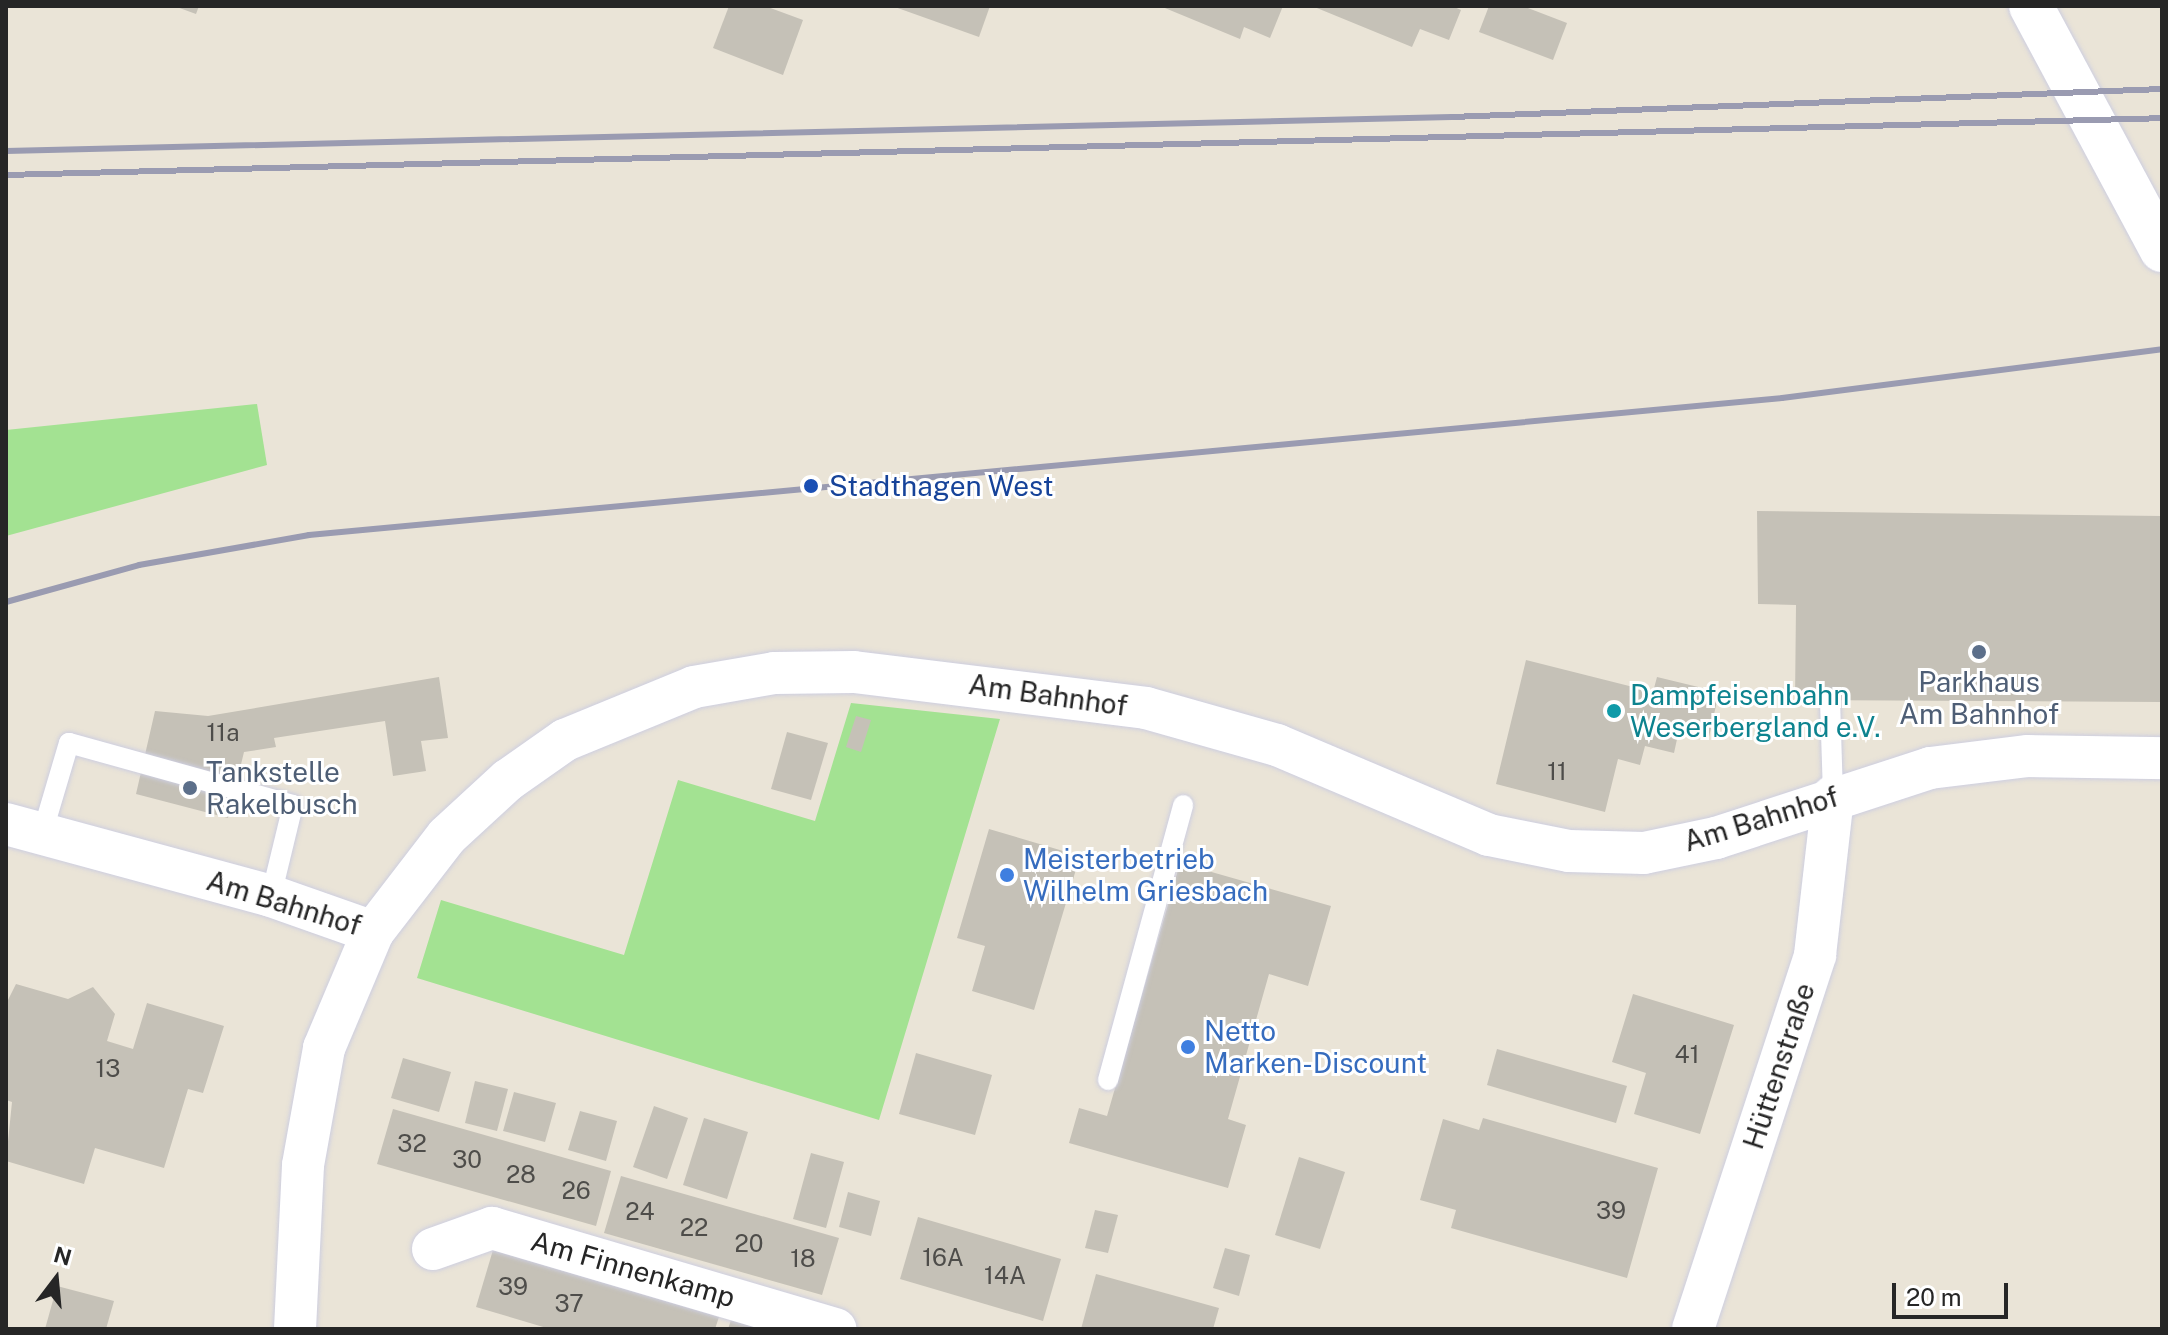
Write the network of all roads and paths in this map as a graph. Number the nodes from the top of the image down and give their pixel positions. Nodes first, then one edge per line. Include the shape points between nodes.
1 (2031, 6) edge
2 (2162, 250) edge
3 (1830, 700) dead end
4 (2162, 758) edge
5 (1833, 796) junction
6 (1183, 805) dead end
7 (24, 829) edge
8 (271, 896) junction
9 (373, 932) junction
10 (1108, 1080) dead end
11 (433, 1249) dead end
12 (295, 1329) edge
13 (835, 1329) edge
14 (1693, 1329) edge

1 - 2 main road
3 - 5 lane
4 - 5 street, Am Bahnhof via 2028,756 1930,768
5 - 9 street, Am Bahnhof via 1716,838 1644,853 1569,851 1489,835 1277,745 1146,708 913,677 774,673 694,687 565,740 475,808 417,869
5 - 14 street, Hüttenstraße via 1815,955
6 - 10 lane
7 - 8 street, Am Bahnhof
7 - 8 lane via 69,743 84,747 293,805
8 - 9 street, Am Bahnhof
9 - 12 street via 324,1048 303,1165
11 - 13 street, Am Finnenkamp via 492,1228

